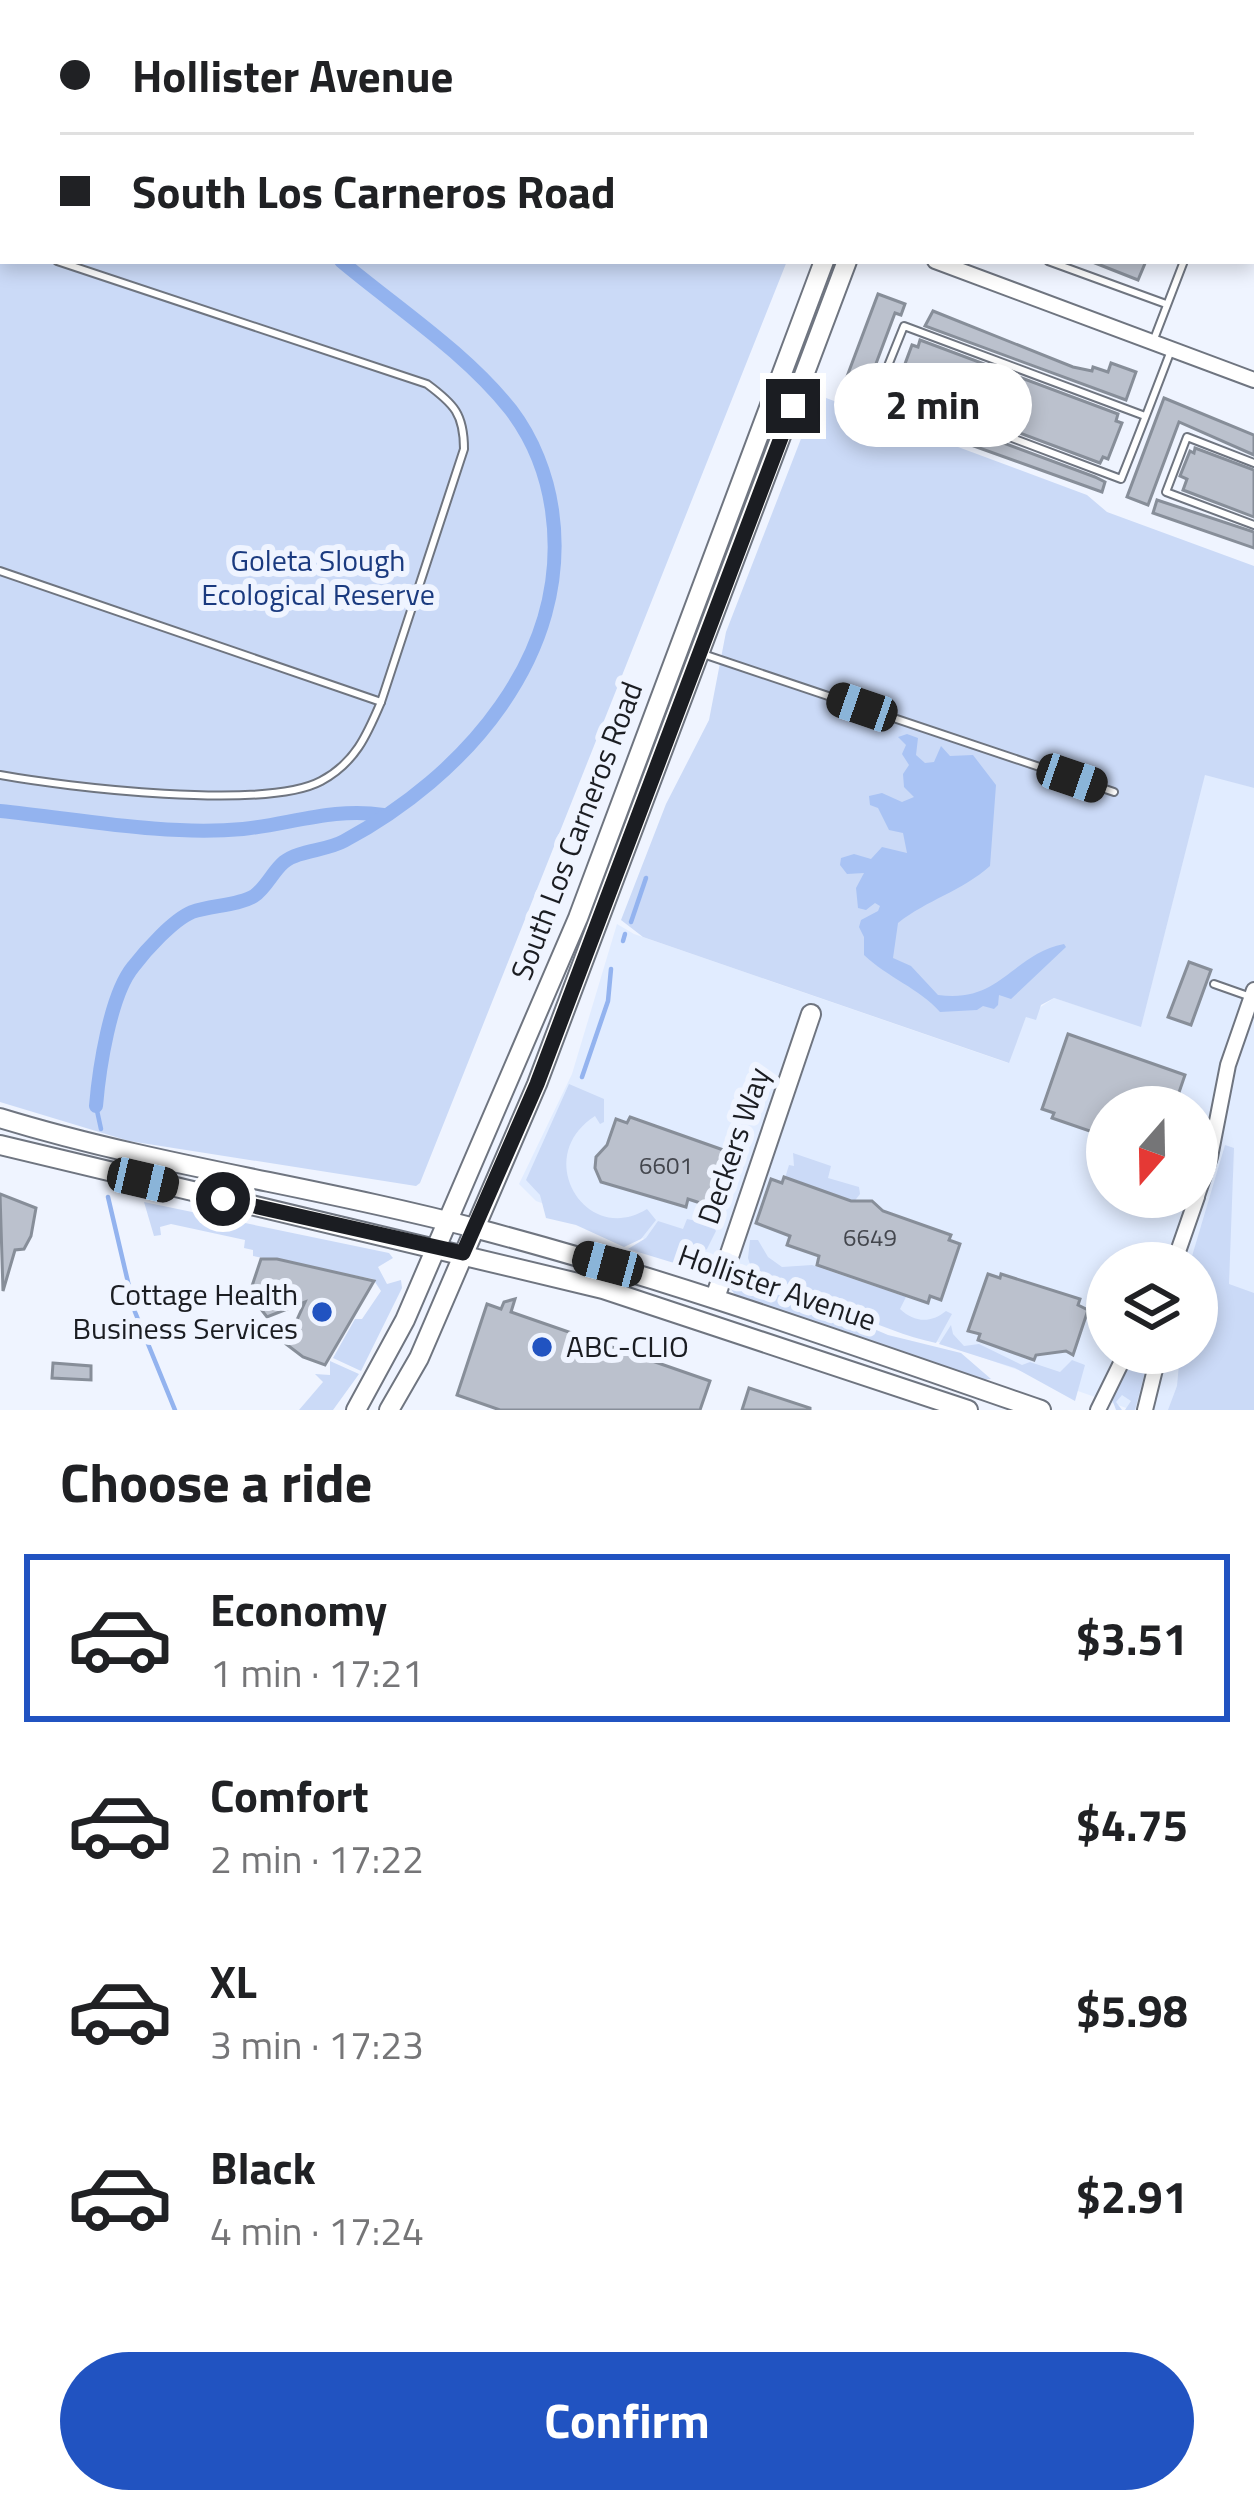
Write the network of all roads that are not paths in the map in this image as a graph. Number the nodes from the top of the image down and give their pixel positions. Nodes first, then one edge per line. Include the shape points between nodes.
1 (66, 264) edge
2 (823, 264) edge
3 (846, 264) edge
4 (947, 264) edge
5 (1056, 264) edge
6 (1183, 264) edge
7 (1166, 304) junction
8 (1152, 342) junction
9 (1172, 349) junction
10 (1254, 380) edge
11 (1145, 416) junction
12 (1254, 463) edge
13 (1254, 525) edge
14 (0, 572) edge
15 (700, 652) junction
16 (381, 702) junction
17 (0, 776) edge
18 (1114, 792) dead end
19 (1214, 984) dead end
20 (1253, 993) edge
21 (811, 1014) dead end
22 (1218, 1116) edge
23 (0, 1118) edge
24 (0, 1145) edge
25 (445, 1222) junction
26 (473, 1227) junction
27 (434, 1247) junction
28 (463, 1253) junction
29 (715, 1298) junction
30 (1116, 1374) edge
31 (1154, 1374) edge
32 (356, 1410) edge
33 (389, 1410) edge
34 (968, 1410) edge
35 (1041, 1410) edge
36 (1098, 1410) edge
37 (1145, 1410) edge

1 - 16 lane via 427,384 448,400 464,423 464,449
2 - 25 main road, South Los Carneros Road via 578,918
3 - 15 main road, South Los Carneros Road
4 - 8 street
5 - 7 lane
6 - 7 lane
7 - 8 lane
8 - 9 street
9 - 10 street
9 - 11 lane
11 - 11 lane via 1121,479 879,388 904,326
12 - 13 lane via 1187,437 1166,492
14 - 16 lane
15 - 18 lane
15 - 26 main road, South Los Carneros Road via 537,1084
16 - 17 lane via 343,767 290,790 196,795
19 - 20 lane
20 - 22 street
21 - 29 main road, Deckers Way
23 - 25 main road, Hollister Avenue
24 - 27 main road, Hollister Avenue
25 - 26 main road, Hollister Avenue
25 - 27 main road, South Los Carneros Road
26 - 28 main road, South Los Carneros Road
26 - 29 main road, Hollister Avenue
27 - 28 main road, Hollister Avenue
27 - 32 main road, South Los Carneros Road
28 - 33 main road, South Los Carneros Road
28 - 34 main road, Hollister Avenue via 726,1327
29 - 35 main road, Hollister Avenue
30 - 36 street
31 - 37 street

